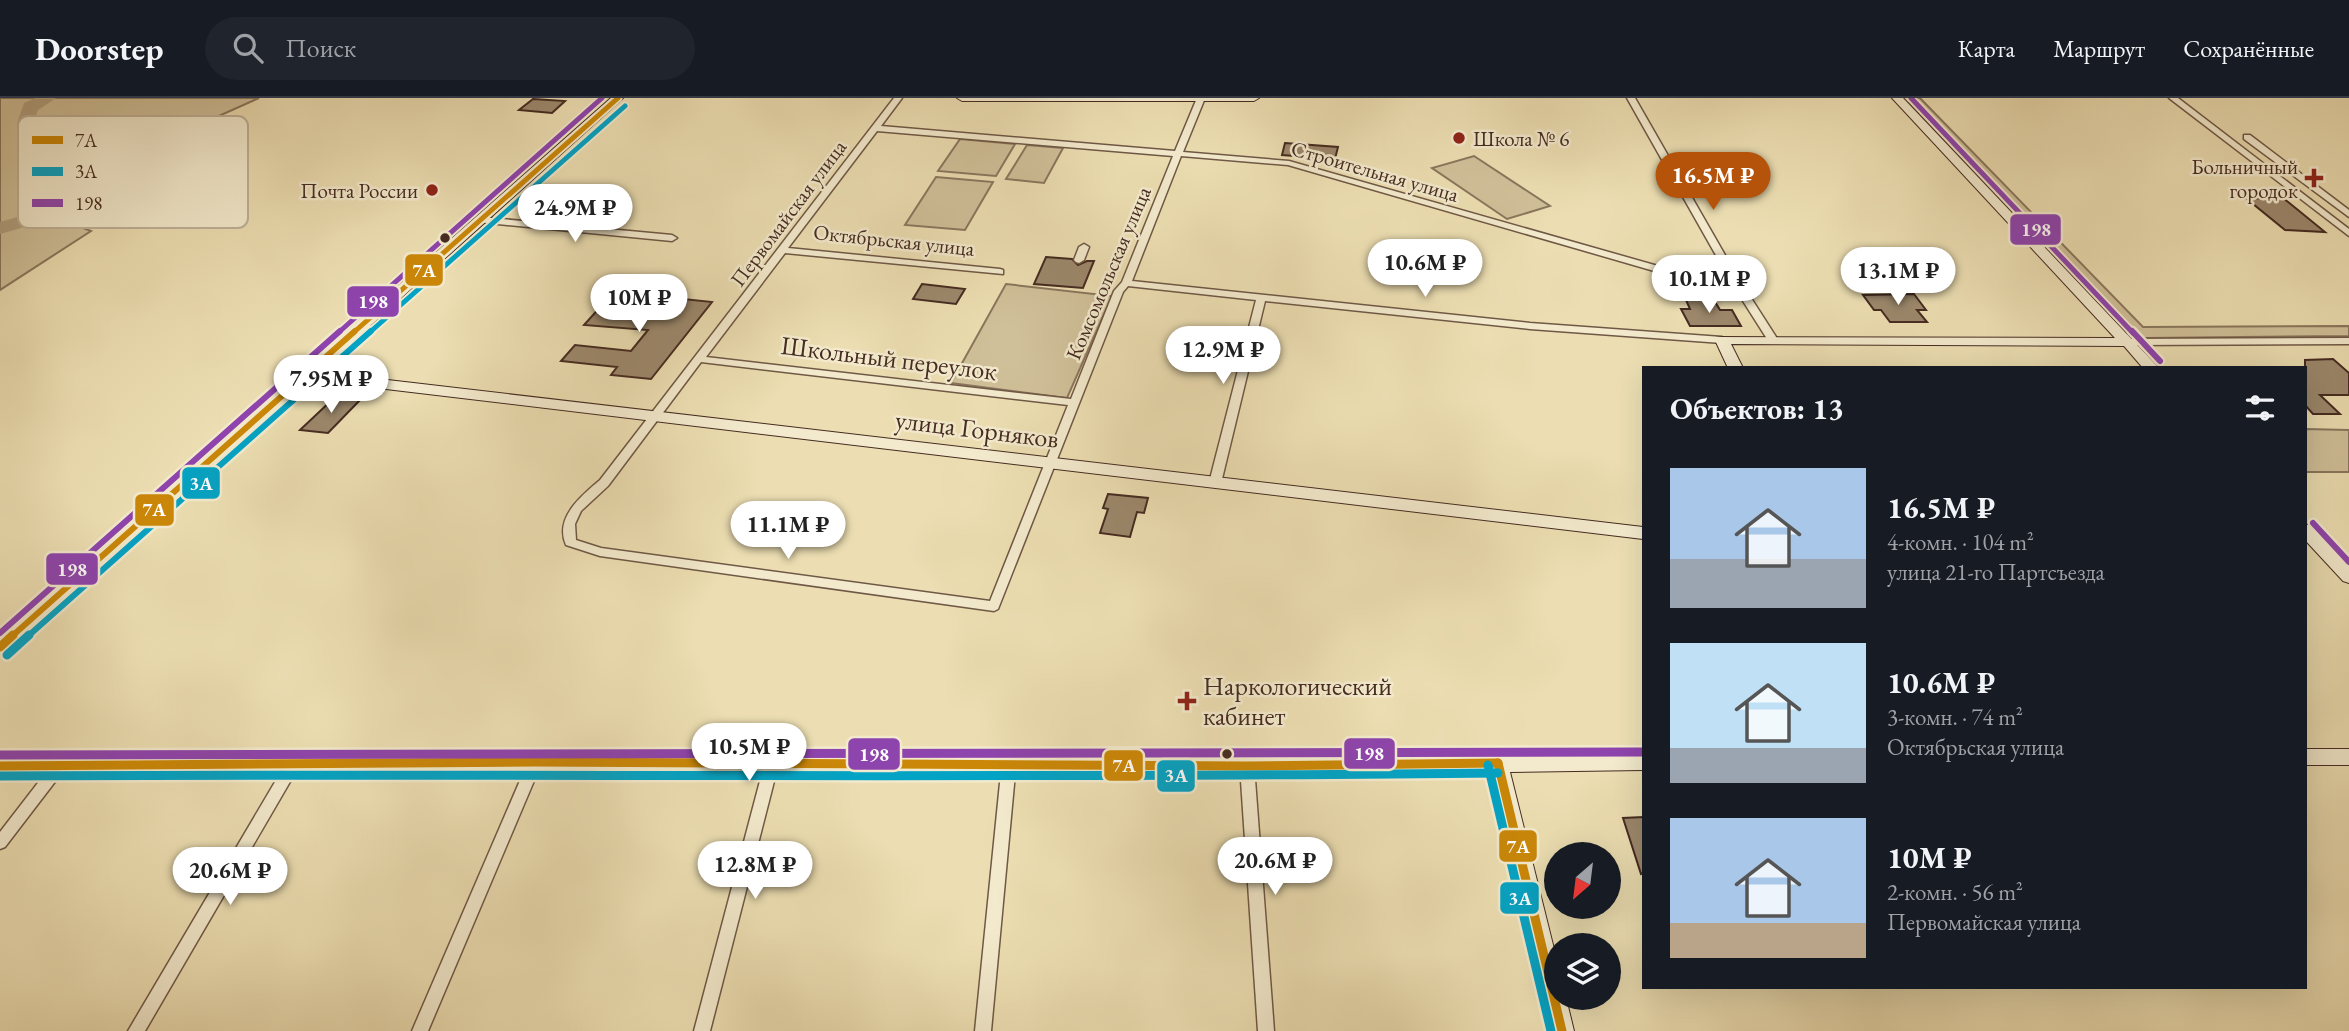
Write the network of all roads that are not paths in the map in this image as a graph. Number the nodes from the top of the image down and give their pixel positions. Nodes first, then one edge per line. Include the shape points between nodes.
1 (618, 98) edge
2 (898, 98) edge
3 (962, 98) edge
4 (1201, 98) edge
5 (1254, 98) edge
6 (1631, 98) edge
7 (2173, 98) edge
8 (1901, 100) edge
9 (875, 128) junction
10 (2247, 137) dead end
11 (1178, 154) junction
12 (2349, 214) edge
13 (480, 220) junction
14 (2349, 233) edge
15 (673, 238) dead end
16 (1084, 247) dead end
17 (783, 250) junction
18 (1079, 260) dead end
19 (1000, 272) dead end
20 (1732, 276) junction
21 (1126, 283) junction
22 (1261, 297) junction
23 (1722, 340) junction
24 (1773, 340) junction
25 (2349, 341) edge
26 (2128, 342) junction
27 (698, 359) junction
28 (1735, 366) edge
29 (2150, 366) edge
30 (306, 374) junction
31 (1075, 403) junction
32 (655, 416) junction
33 (1052, 462) junction
34 (1215, 483) junction
35 (2307, 532) edge
36 (1642, 533) edge
37 (2349, 577) edge
38 (0, 648) edge
39 (2307, 757) edge
40 (2349, 757) edge
41 (535, 762) junction
42 (772, 762) junction
43 (1009, 762) junction
44 (1642, 762) edge
45 (1498, 763) junction
46 (293, 765) junction
47 (0, 766) edge
48 (59, 766) junction
49 (1247, 766) junction
50 (0, 843) edge
51 (136, 1031) edge
52 (421, 1031) edge
53 (702, 1031) edge
54 (983, 1031) edge
55 (1266, 1031) edge
56 (1562, 1031) edge

1 - 13 main road
2 - 9 street, Первомайская улица
3 - 4 main road
4 - 5 main road
4 - 11 street, Комсомольская улица
6 - 20 street
7 - 14 street
8 - 26 main road
9 - 11 street, Строительная улица
9 - 17 street, Первомайская улица
10 - 12 street
11 - 20 street, Строительная улица via 1289,163 1671,273
11 - 21 street, Комсомольская улица
13 - 15 street
13 - 30 main road
16 - 18 street
17 - 19 street, Октябрьская улица
17 - 27 street, Первомайская улица
20 - 24 street
21 - 22 street
21 - 31 street, Комсомольская улица
22 - 23 street via 1530,326
22 - 34 street
23 - 24 main road
23 - 28 main road
24 - 26 main road
25 - 26 street
26 - 29 main road
27 - 31 street, Школьный переулок
27 - 32 street, Первомайская улица
30 - 32 main road, улица Горняков
30 - 38 main road
31 - 33 street, Комсомольская улица
32 - 33 main road, улица Горняков
32 - 33 street, Первомайская улица via 604,483 572,516 567,534 570,542 600,552 994,606
33 - 34 main road, улица Горняков
34 - 36 main road, улица Горняков
35 - 37 main road
39 - 40 main road
41 - 42 main road
41 - 46 main road
41 - 52 street
42 - 43 main road
42 - 53 street
43 - 49 main road
43 - 54 street
44 - 45 main road
45 - 49 main road
45 - 56 main road
46 - 48 main road
46 - 51 street
47 - 48 main road
48 - 50 street
49 - 55 street

